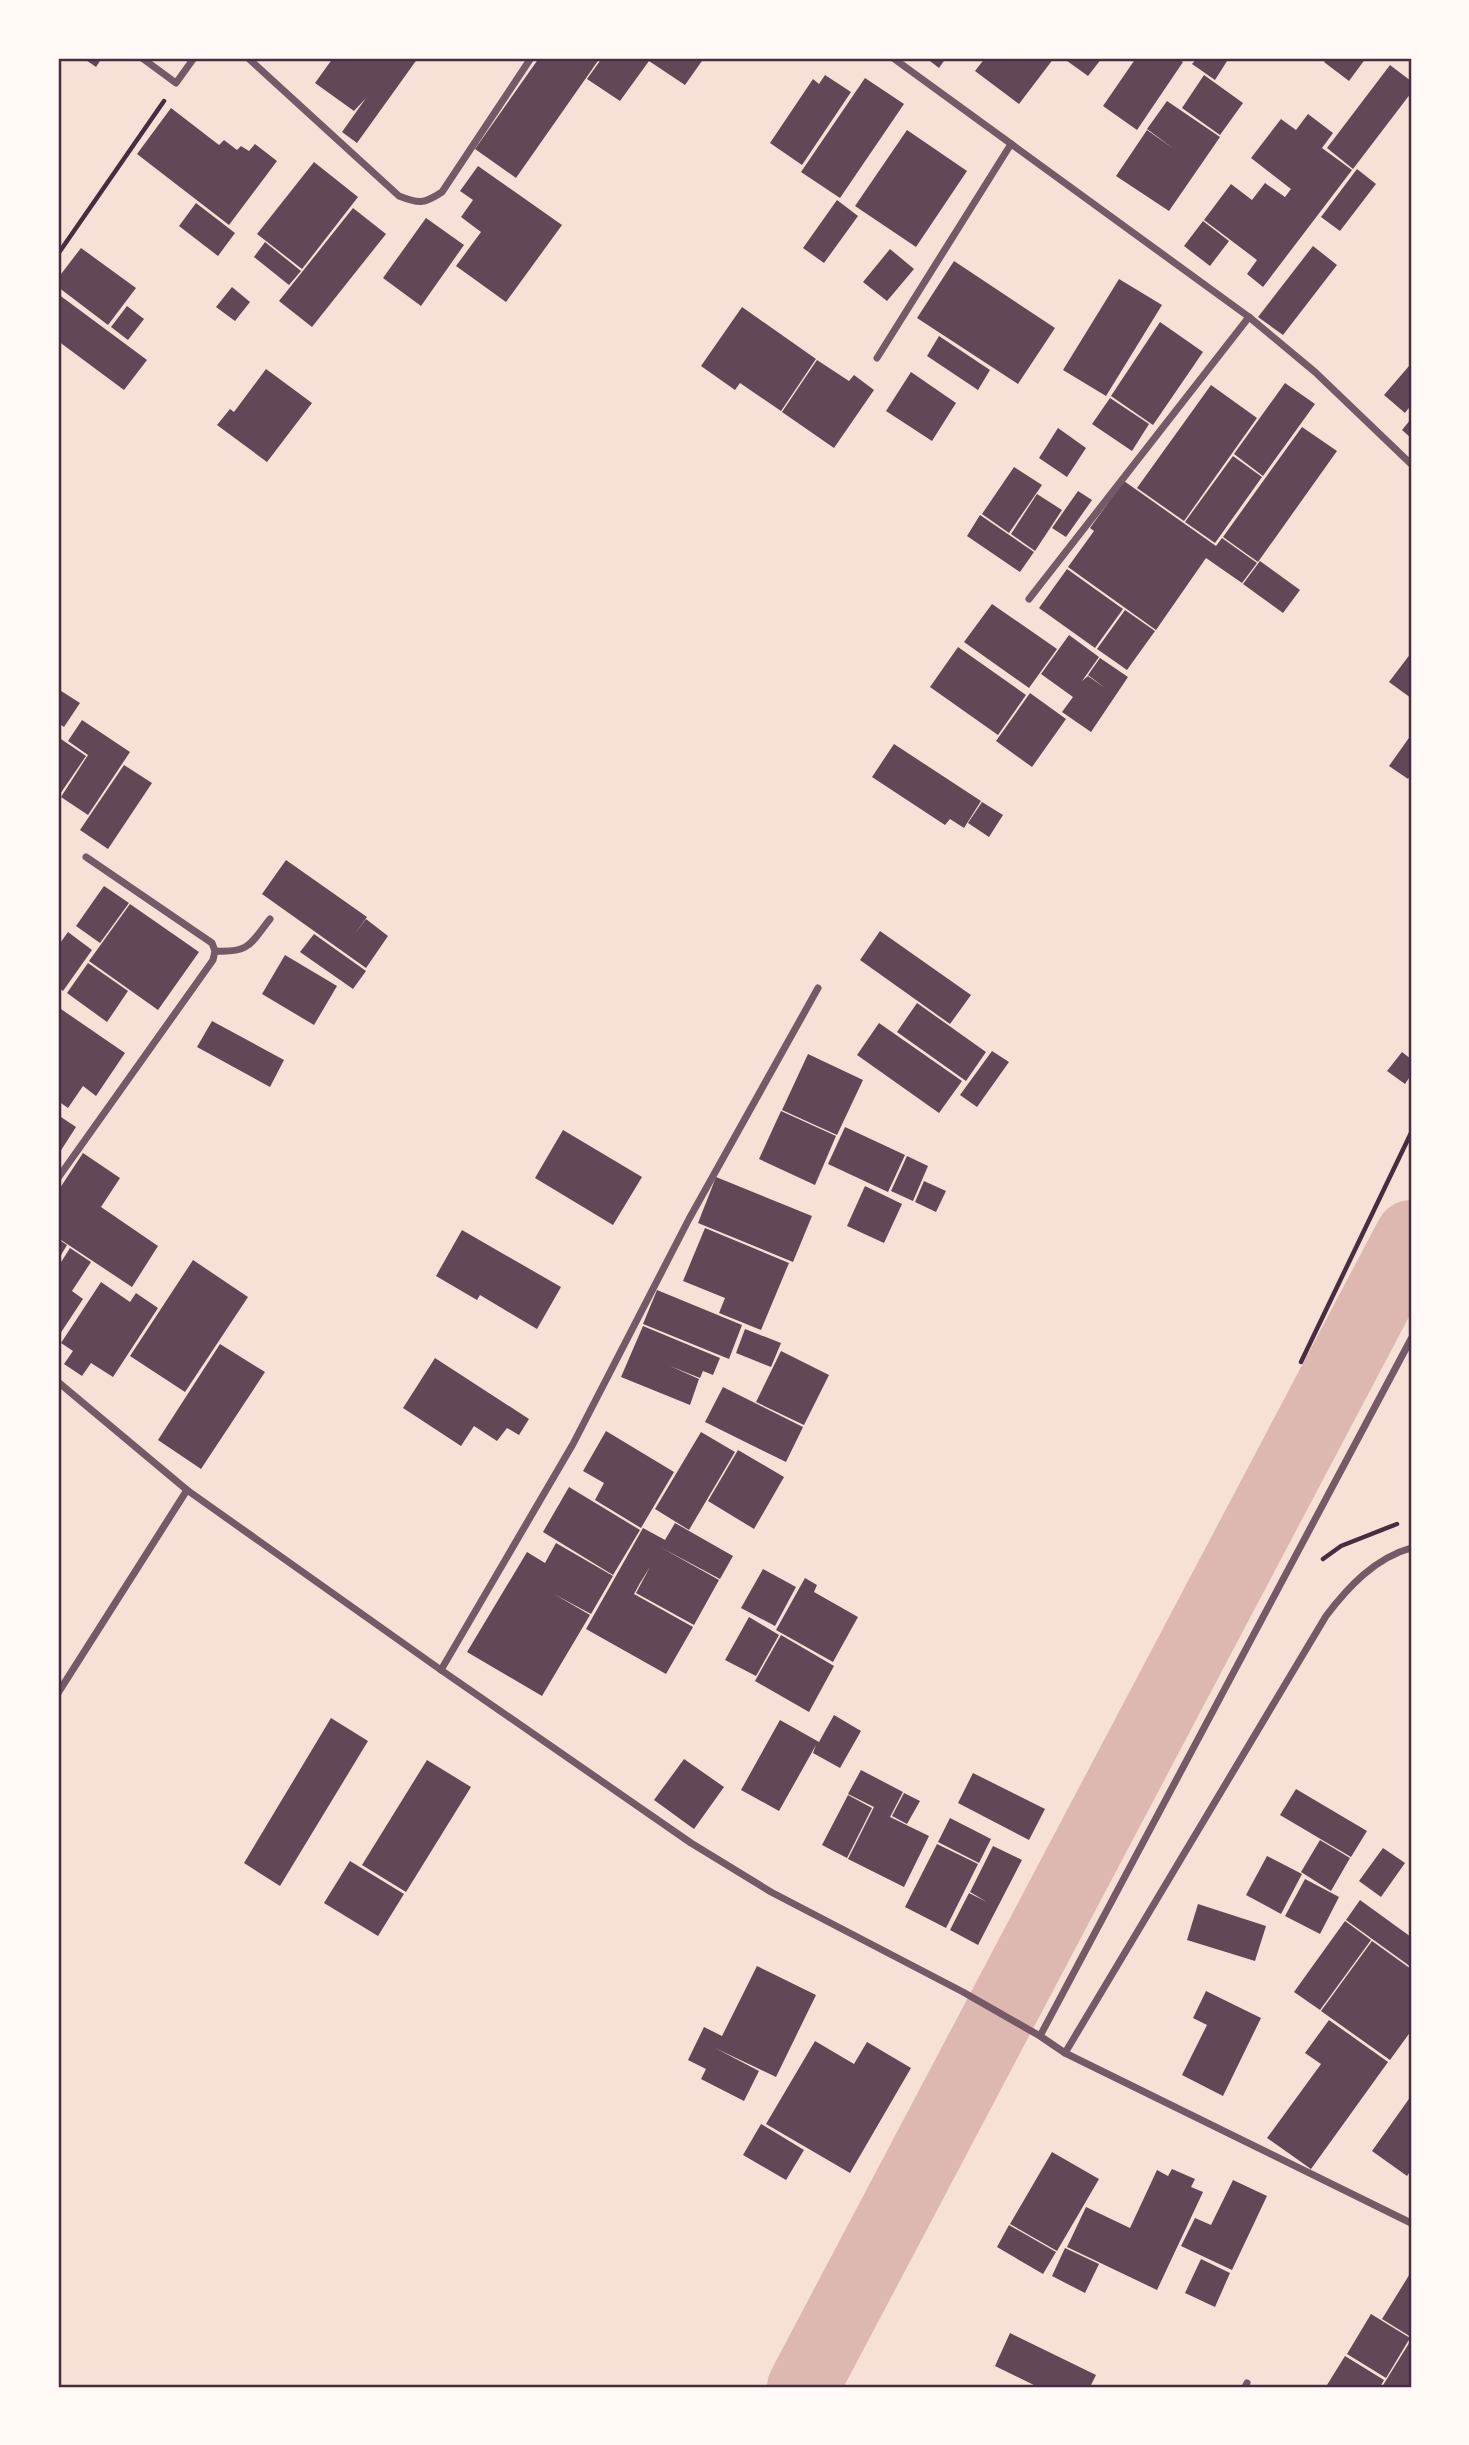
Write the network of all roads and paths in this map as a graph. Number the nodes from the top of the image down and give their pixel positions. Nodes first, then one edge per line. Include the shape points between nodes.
1 (142, 58) edge
2 (194, 58) edge
3 (248, 58) edge
4 (531, 58) edge
5 (893, 58) edge
6 (176, 83) junction
7 (1011, 144) junction
8 (58, 254) edge
9 (1249, 317) junction
10 (877, 358) dead end
11 (1411, 464) edge
12 (1029, 599) dead end
13 (86, 857) dead end
14 (270, 919) dead end
15 (215, 951) junction
16 (818, 988) dead end
17 (1411, 1133) edge
18 (58, 1178) edge
19 (1411, 1339) edge
20 (1301, 1362) dead end
21 (58, 1382) edge
22 (187, 1490) junction
23 (1402, 1523) dead end
24 (1411, 1548) edge
25 (1319, 1563) dead end
26 (441, 1670) junction
27 (58, 1693) edge
28 (1040, 2036) junction
29 (1065, 2053) junction
30 (1411, 2223) edge

1 - 6 street
2 - 6 street
3 - 4 street via 399,196 415,202 428,201 442,192
5 - 7 street
6 - 8 path
7 - 9 street
7 - 10 street
9 - 11 street via 1315,372
9 - 12 street
13 - 15 street via 212,943
14 - 15 street via 249,946
15 - 18 street
16 - 26 street via 689,1219 573,1444
17 - 20 path
19 - 28 street
21 - 22 street
22 - 26 street
22 - 27 street
23 - 25 path via 1341,1546
24 - 29 street via 1382,1561 1347,1588 1326,1616
26 - 28 street via 733,1870
28 - 29 street
29 - 30 street

